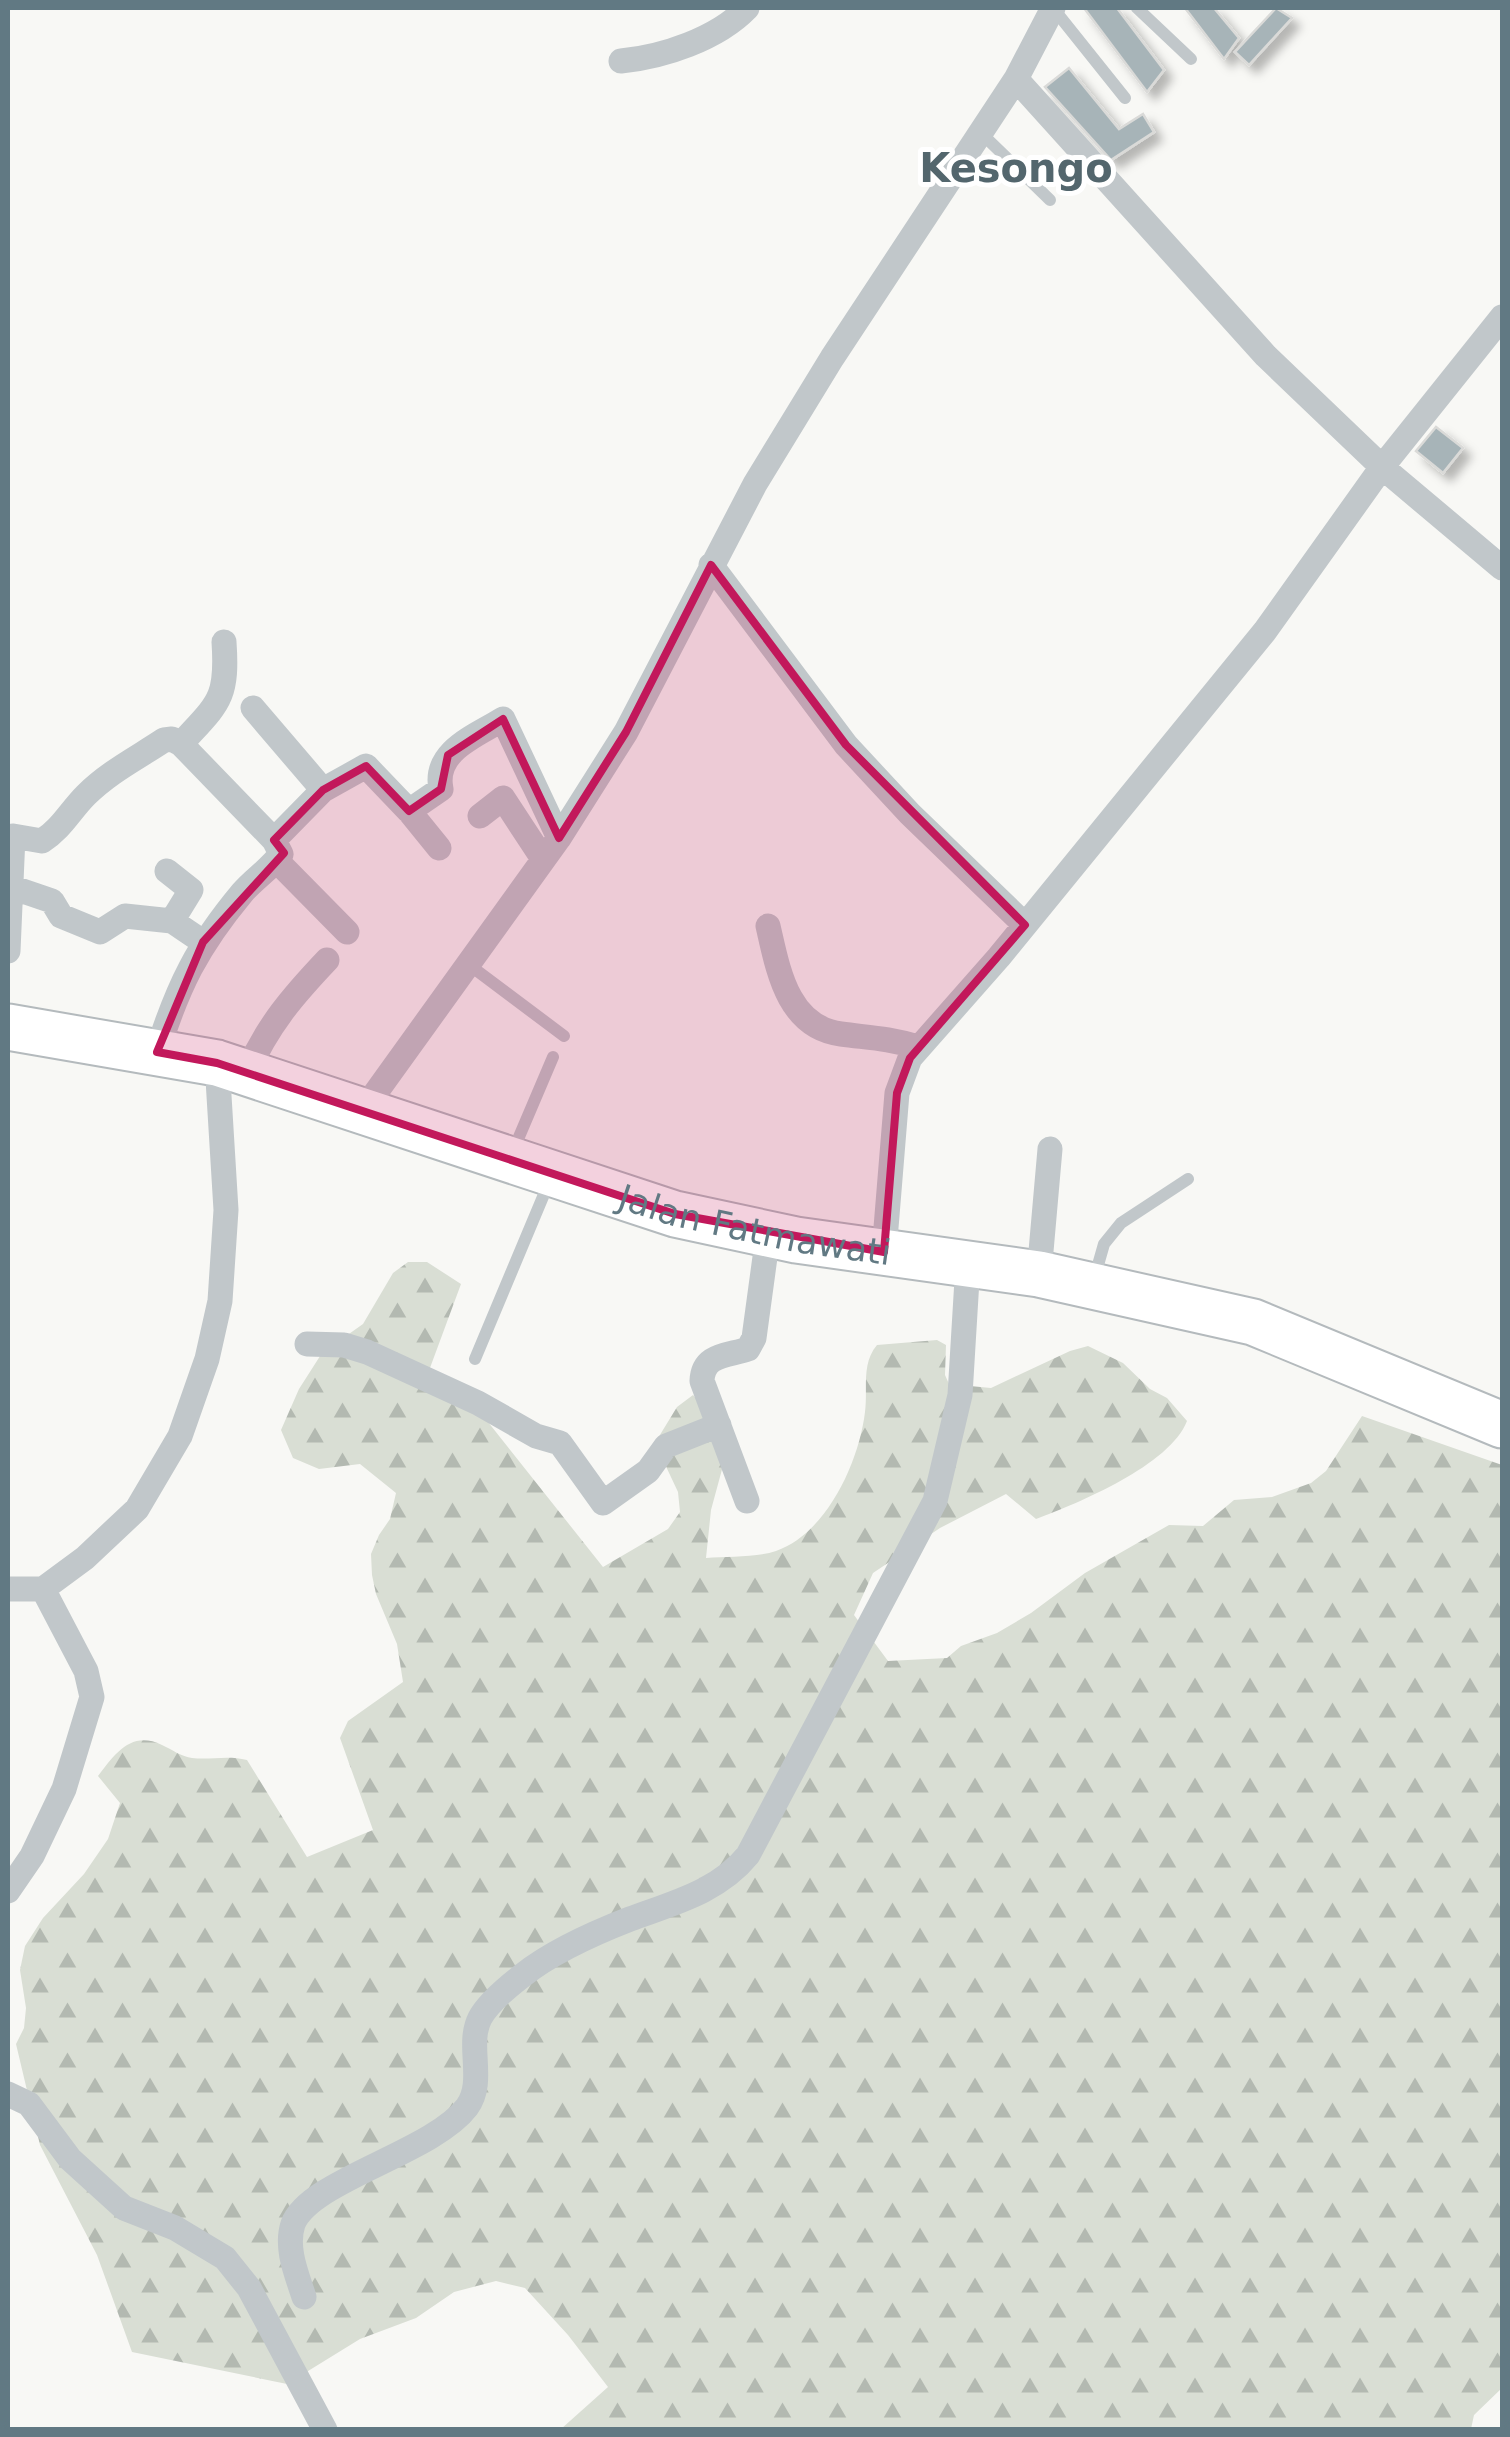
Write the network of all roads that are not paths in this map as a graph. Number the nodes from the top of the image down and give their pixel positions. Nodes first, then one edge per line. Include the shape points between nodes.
1 (747, 8) edge
2 (1053, 8) edge
3 (1138, 8) edge
4 (1191, 59) dead end
5 (621, 61) dead end
6 (1016, 79) junction
7 (1125, 98) dead end
8 (980, 132) junction
9 (1050, 200) dead end
10 (1502, 317) edge
11 (1382, 467) junction
12 (711, 566) junction
13 (1502, 568) edge
14 (224, 642) dead end
15 (253, 708) dead end
16 (181, 744) junction
17 (323, 790) junction
18 (409, 812) junction
19 (480, 816) dead end
20 (559, 838) junction
21 (439, 848) dead end
22 (275, 850) junction
23 (543, 860) junction
24 (167, 872) dead end
25 (11, 887) junction
26 (172, 921) junction
27 (1026, 925) junction
28 (768, 926) dead end
29 (347, 932) dead end
30 (203, 942) junction
31 (8, 951) edge
32 (327, 960) dead end
33 (468, 964) junction
34 (8, 1027) edge
35 (564, 1036) dead end
36 (918, 1047) junction
37 (157, 1052) junction
38 (553, 1057) dead end
39 (232, 1068) junction
40 (364, 1109) junction
41 (1050, 1149) dead end
42 (510, 1158) junction
43 (553, 1173) junction
44 (1188, 1179) dead end
45 (768, 1234) junction
46 (884, 1252) junction
47 (968, 1263) junction
48 (1039, 1274) junction
49 (1092, 1286) junction
50 (307, 1344) dead end
51 (474, 1359) dead end
52 (719, 1425) junction
53 (1502, 1425) edge
54 (747, 1500) dead end
55 (8, 1589) edge
56 (43, 1589) junction
57 (8, 1891) edge
58 (8, 2094) edge
59 (304, 2297) dead end
60 (325, 2430) edge

1 - 5 street via 698,40
2 - 6 street
2 - 7 lane
3 - 4 lane
6 - 8 street
6 - 11 street via 1266,356
8 - 9 lane
8 - 12 street via 832,358
10 - 11 street
11 - 13 street
11 - 27 street via 1265,631
12 - 20 street via 626,732
12 - 27 street via 846,745
14 - 16 street via 222,698
15 - 17 street
16 - 22 street
16 - 25 street via 164,740 116,769 42,841 13,836
17 - 18 street via 366,766
17 - 22 street
18 - 20 street via 441,788 440,766 448,754 502,718
18 - 21 street
19 - 23 street via 504,798
20 - 23 street
22 - 29 street
22 - 30 street
23 - 33 street
24 - 26 street via 191,890
25 - 26 street via 52,900 61,916 100,932 125,916
25 - 31 street
26 - 30 street
27 - 36 street
28 - 36 street via 790,1002 814,1024
30 - 37 street
32 - 39 street
33 - 35 lane
33 - 40 street
34 - 37 highway, Jalan Fatmawati
36 - 46 street via 896,1092
37 - 39 highway, Jalan Fatmawati
38 - 42 lane
39 - 40 highway, Jalan Fatmawati
39 - 56 street via 220,1301 180,1436 137,1509
40 - 42 highway, Jalan Fatmawati
41 - 48 street
42 - 43 highway, Jalan Fatmawati
43 - 45 highway, Jalan Fatmawati via 675,1214
43 - 51 lane
44 - 49 lane via 1120,1223 1104,1244
45 - 46 highway, Jalan Fatmawati
45 - 52 street via 754,1338 748,1349 719,1356 702,1370
46 - 47 highway, Jalan Fatmawati
47 - 48 highway, Jalan Fatmawati
47 - 59 street via 960,1395 935,1501 748,1855 709,1889 575,1944 503,1994 480,2018 468,2106 431,2138 302,2210 291,2241
48 - 49 highway, Jalan Fatmawati
49 - 53 highway, Jalan Fatmawati via 1253,1322
50 - 52 street via 366,1352 560,1443 603,1503 648,1471 666,1446
52 - 54 street
55 - 56 street
56 - 57 street via 86,1671 92,1697 64,1789
58 - 60 street via 28,2104 70,2159 124,2208 225,2258 249,2288

